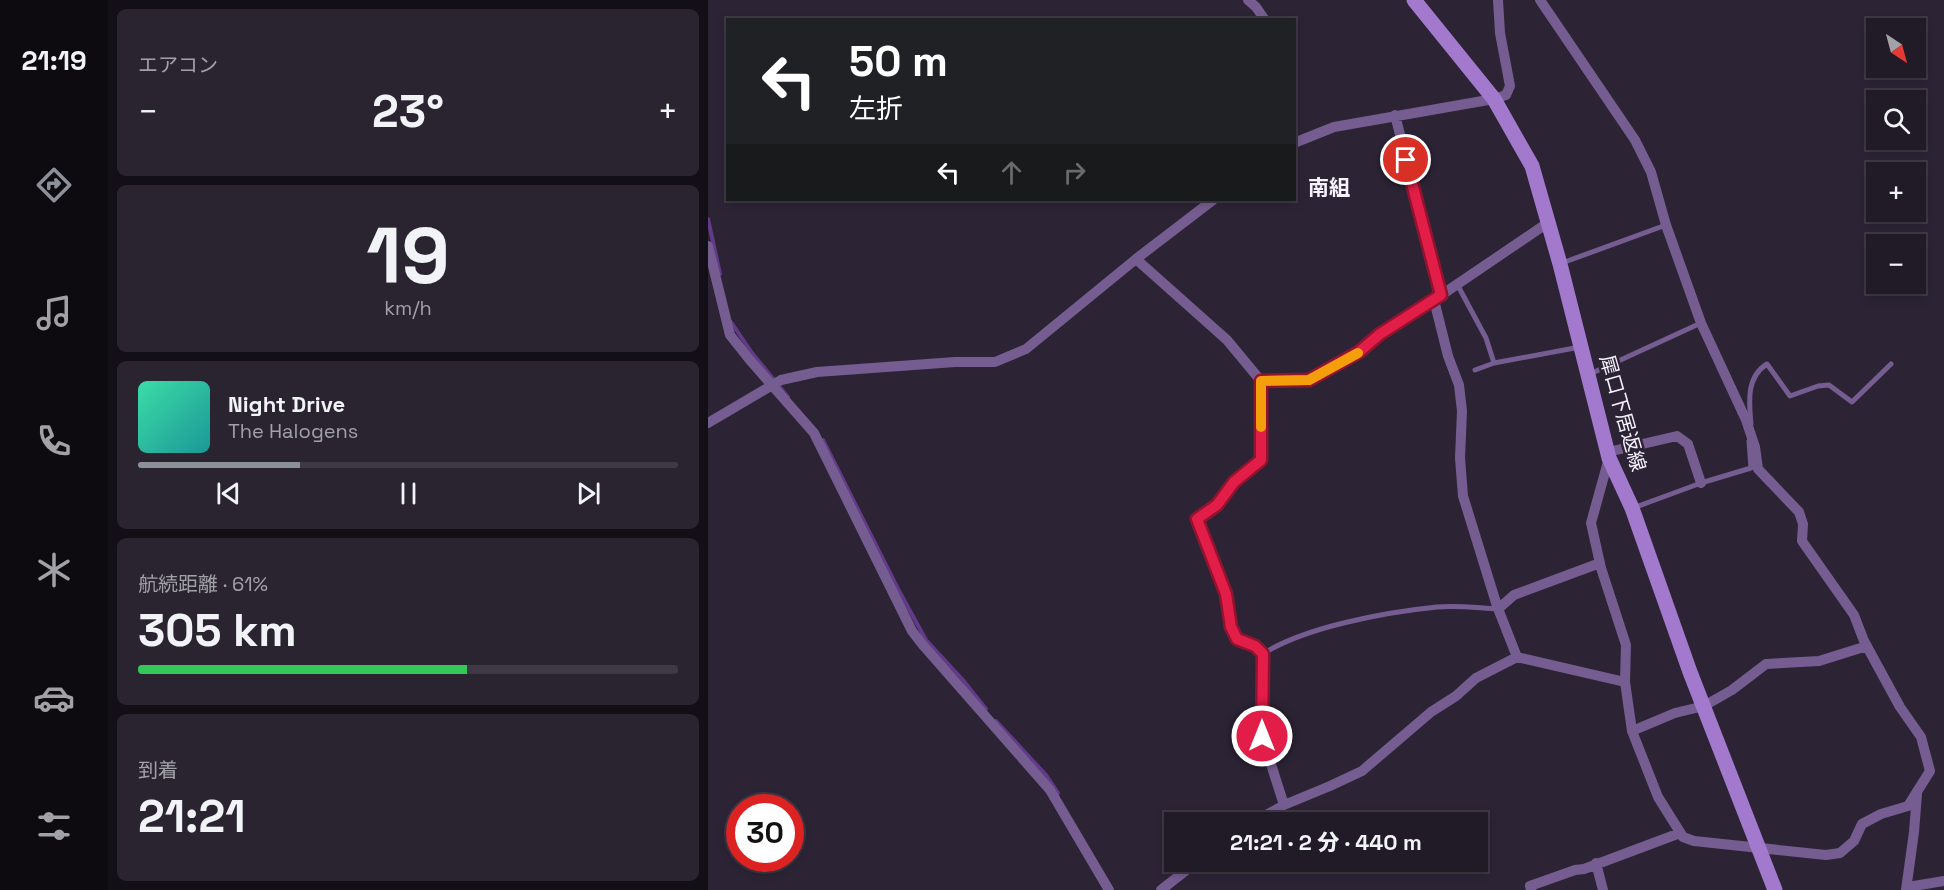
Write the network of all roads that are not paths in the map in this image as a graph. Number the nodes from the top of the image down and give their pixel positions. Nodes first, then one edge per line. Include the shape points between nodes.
1 (1248, 0) edge
2 (1414, 0) edge
3 (1498, 0) edge
4 (1540, 0) edge
5 (1264, 18) edge
6 (1494, 99) junction
7 (1395, 115) junction
8 (1296, 142) edge
9 (1212, 201) edge
10 (1549, 222) junction
11 (1666, 225) junction
12 (708, 246) edge
13 (1136, 259) junction
14 (1560, 264) junction
15 (1457, 284) junction
16 (1438, 297) junction
17 (1701, 323) junction
18 (1582, 346) junction
19 (1494, 363) junction
20 (1891, 364) dead end
21 (1475, 370) dead end
22 (1589, 375) junction
23 (1261, 381) junction
24 (776, 383) junction
25 (708, 423) edge
26 (1748, 427) junction
27 (1753, 441) junction
28 (1609, 455) junction
29 (1701, 483) junction
30 (1632, 508) junction
31 (1600, 562) junction
32 (1498, 609) junction
33 (1867, 646) junction
34 (1263, 654) junction
35 (1517, 657) junction
36 (1625, 682) junction
37 (1704, 706) junction
38 (1632, 731) junction
39 (1917, 794) junction
40 (1284, 805) junction
41 (1272, 812) edge
42 (1680, 833) junction
43 (1759, 848) junction
44 (1596, 863) junction
45 (1184, 872) edge
46 (1944, 881) edge
47 (1907, 889) edge
48 (1109, 890) edge
49 (1161, 890) edge
50 (1531, 890) edge
51 (1603, 890) edge
52 (1775, 890) edge

1 - 5 street
2 - 6 main road, 犀口下居返線
3 - 6 street via 1510,86 1506,95
4 - 11 street via 1635,140 1651,172
6 - 7 street
6 - 10 main road, 犀口下居返線 via 1532,166
7 - 8 street via 1334,127
7 - 16 street
9 - 13 street
10 - 14 main road, 犀口下居返線
10 - 15 street
11 - 14 lane
11 - 17 street
12 - 24 street via 730,335
13 - 23 street via 1227,340
13 - 24 street via 1026,349 995,362 817,372
14 - 18 main road, 犀口下居返線
15 - 16 street
15 - 19 lane via 1486,338
16 - 23 street via 1359,352 1309,380
16 - 32 street via 1448,356 1459,385 1463,496
17 - 22 lane
17 - 26 street
18 - 19 lane
18 - 22 main road, 犀口下居返線
19 - 21 lane
20 - 27 lane via 1852,402 1829,385 1791,396 1767,364 1758,369 1749,394
22 - 28 main road, 犀口下居返線
23 - 34 street via 1261,460 1234,482 1217,505 1197,519 1226,594 1231,627 1237,639
24 - 25 street
24 - 48 street via 817,438 912,631 1039,775
26 - 27 street
26 - 29 lane via 1751,468
27 - 33 street via 1758,469 1800,512 1802,541 1854,615
28 - 29 street via 1677,436 1688,444
28 - 30 main road, 犀口下居返線
28 - 31 street via 1591,523
29 - 30 lane
30 - 37 main road, 犀口下居返線
31 - 32 street via 1514,595
31 - 36 street via 1626,645
32 - 34 lane via 1439,607 1355,621 1280,642
32 - 35 street
33 - 37 street via 1819,661 1766,664
33 - 39 street via 1899,707 1921,737 1930,771
34 - 40 street via 1262,736
35 - 36 street
35 - 40 street via 1476,678 1362,771
36 - 38 street
37 - 38 street
37 - 43 main road, 犀口下居返線
38 - 42 street via 1658,797
39 - 43 street via 1908,806 1862,824 1854,841 1840,853
39 - 47 street
40 - 41 street
42 - 43 street via 1694,842
42 - 44 street
43 - 52 main road, 犀口下居返線
44 - 50 street via 1530,886
44 - 51 street
45 - 49 street
46 - 47 street

